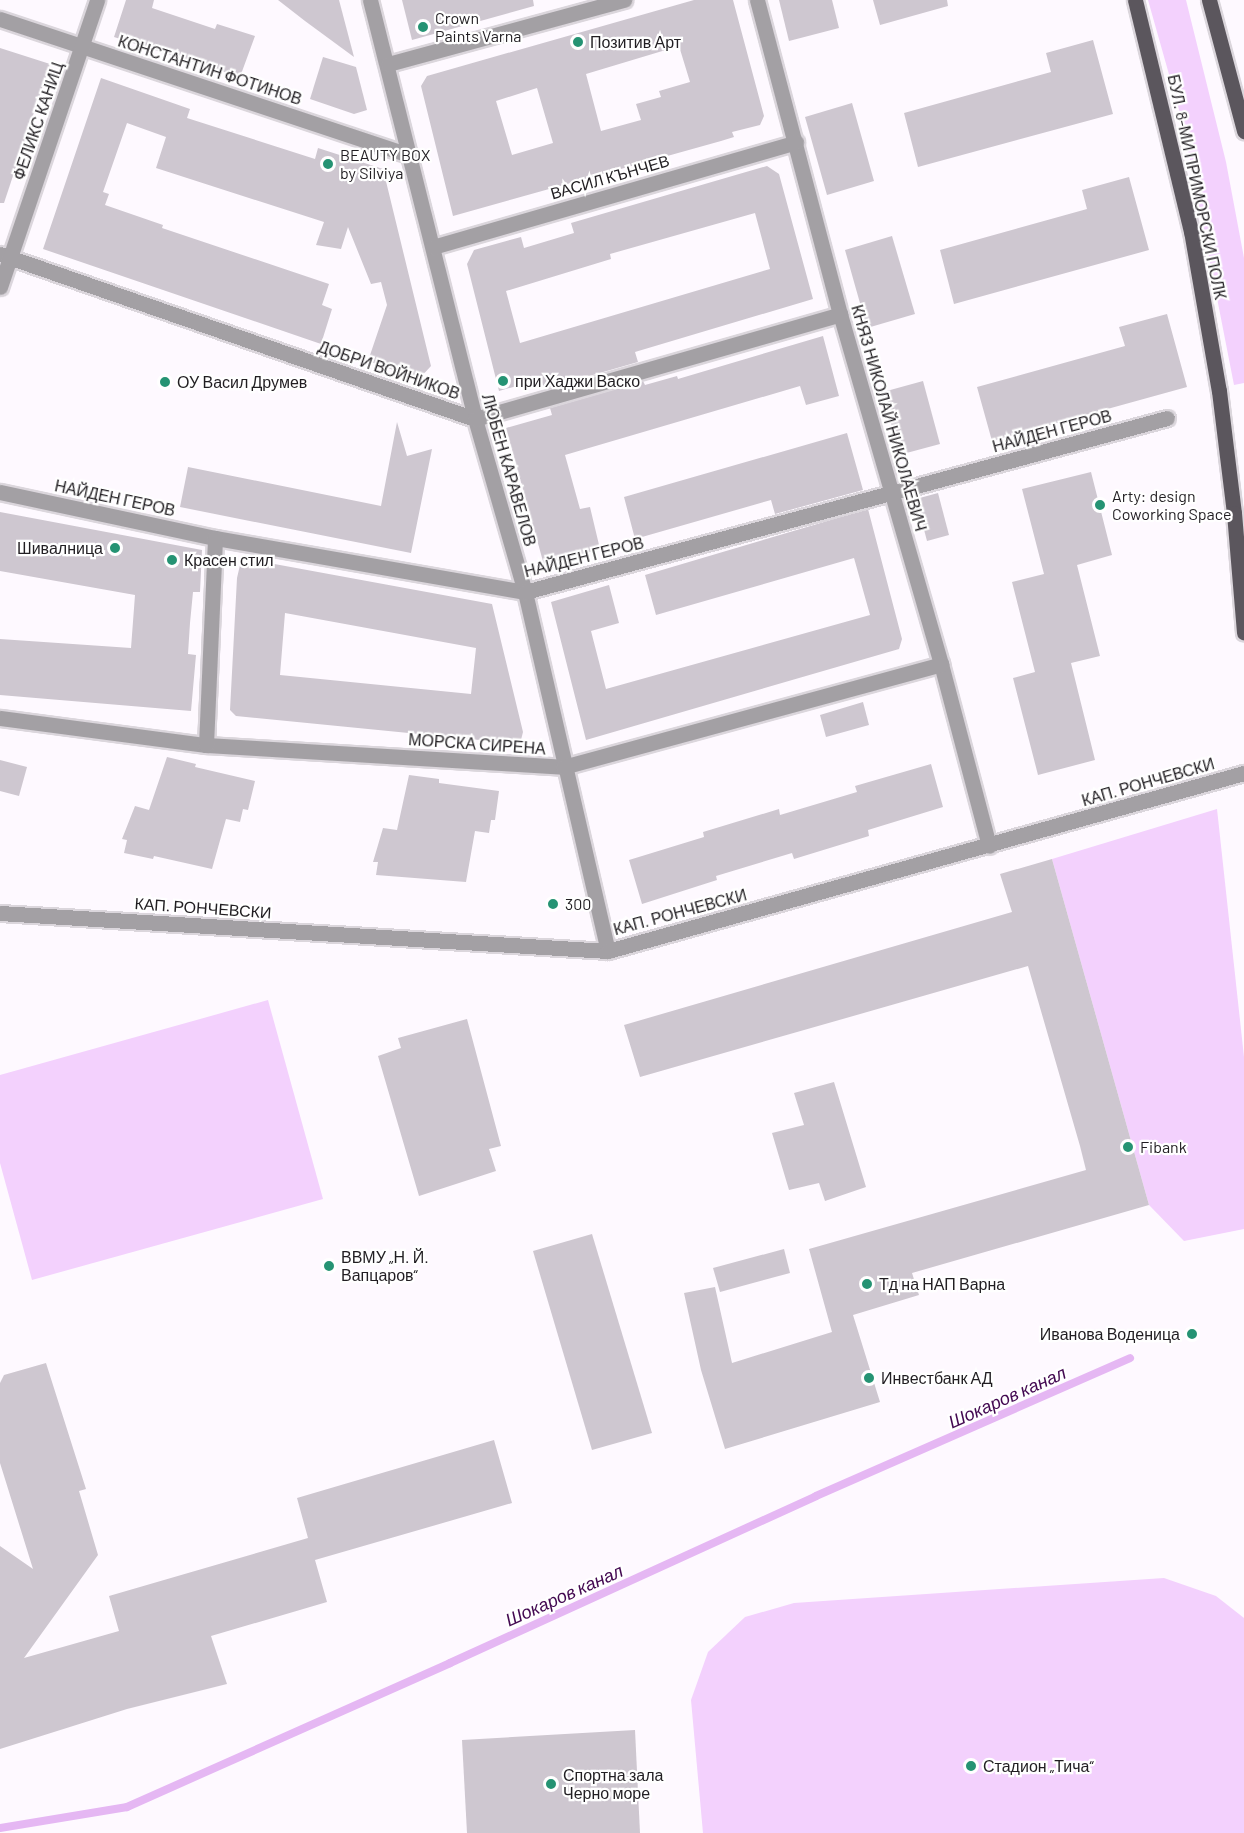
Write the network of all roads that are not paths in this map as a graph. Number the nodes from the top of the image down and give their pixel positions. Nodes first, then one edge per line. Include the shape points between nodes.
1 (96, 0) edge
2 (370, 0) edge
3 (624, 0) edge
4 (758, 0) edge
5 (1134, 0) edge
6 (1209, 0) edge
7 (0, 19) edge
8 (82, 46) junction
9 (388, 64) junction
10 (1244, 131) edge
11 (796, 142) junction
12 (409, 155) junction
13 (433, 247) junction
14 (5, 256) edge
15 (0, 287) edge
16 (840, 314) junction
17 (475, 418) junction
18 (1167, 418) dead end
19 (0, 492) edge
20 (892, 494) junction
21 (215, 538) junction
22 (525, 592) junction
23 (1244, 633) edge
24 (940, 664) junction
25 (0, 718) edge
26 (206, 745) junction
27 (563, 767) junction
28 (1244, 773) edge
29 (989, 846) junction
30 (0, 914) edge
31 (608, 951) junction

1 - 8 street, ФЕЛИКС КАНИЦ
2 - 9 street, ЛЮБЕН КАРАВЕЛОВ
3 - 9 street
4 - 11 street, КНЯЗ НИКОЛАЙ НИКОЛАЕВИЧ
5 - 23 main road, БУЛ. 8-МИ ПРИМОРСКИ ПОЛК via 1191,231 1219,391
6 - 10 main road
7 - 8 street, КОНСТАНТИН ФОТИНОВ
8 - 12 street, КОНСТАНТИН ФОТИНОВ
8 - 14 street, ФЕЛИКС КАНИЦ
9 - 12 street, ЛЮБЕН КАРАВЕЛОВ
11 - 13 street, ВАСИЛ КЪНЧЕВ
11 - 16 street, КНЯЗ НИКОЛАЙ НИКОЛАЕВИЧ
12 - 13 street, ЛЮБЕН КАРАВЕЛОВ
13 - 17 street, ЛЮБЕН КАРАВЕЛОВ
14 - 15 street, ФЕЛИКС КАНИЦ
14 - 17 street, ДОБРИ ВОЙНИКОВ
16 - 17 street, ДОБРИ ВОЙНИКОВ
16 - 20 street, КНЯЗ НИКОЛАЙ НИКОЛАЕВИЧ
17 - 22 street, ЛЮБЕН КАРАВЕЛОВ
18 - 20 street, НАЙДЕН ГЕРОВ
19 - 21 street, НАЙДЕН ГЕРОВ
20 - 22 street, НАЙДЕН ГЕРОВ
20 - 24 street, КНЯЗ НИКОЛАЙ НИКОЛАЕВИЧ
21 - 22 street, НАЙДЕН ГЕРОВ
21 - 26 street
22 - 27 street, ЛЮБЕН КАРАВЕЛОВ
24 - 27 street, МОРСКА СИРЕНА
24 - 29 street, КНЯЗ НИКОЛАЙ НИКОЛАЕВИЧ
25 - 26 street, МОРСКА СИРЕНА
26 - 27 street, МОРСКА СИРЕНА
27 - 31 street, ЛЮБЕН КАРАВЕЛОВ
28 - 29 street, КАП. РОНЧЕВСКИ
29 - 31 street, КАП. РОНЧЕВСКИ
30 - 31 street, КАП. РОНЧЕВСКИ

